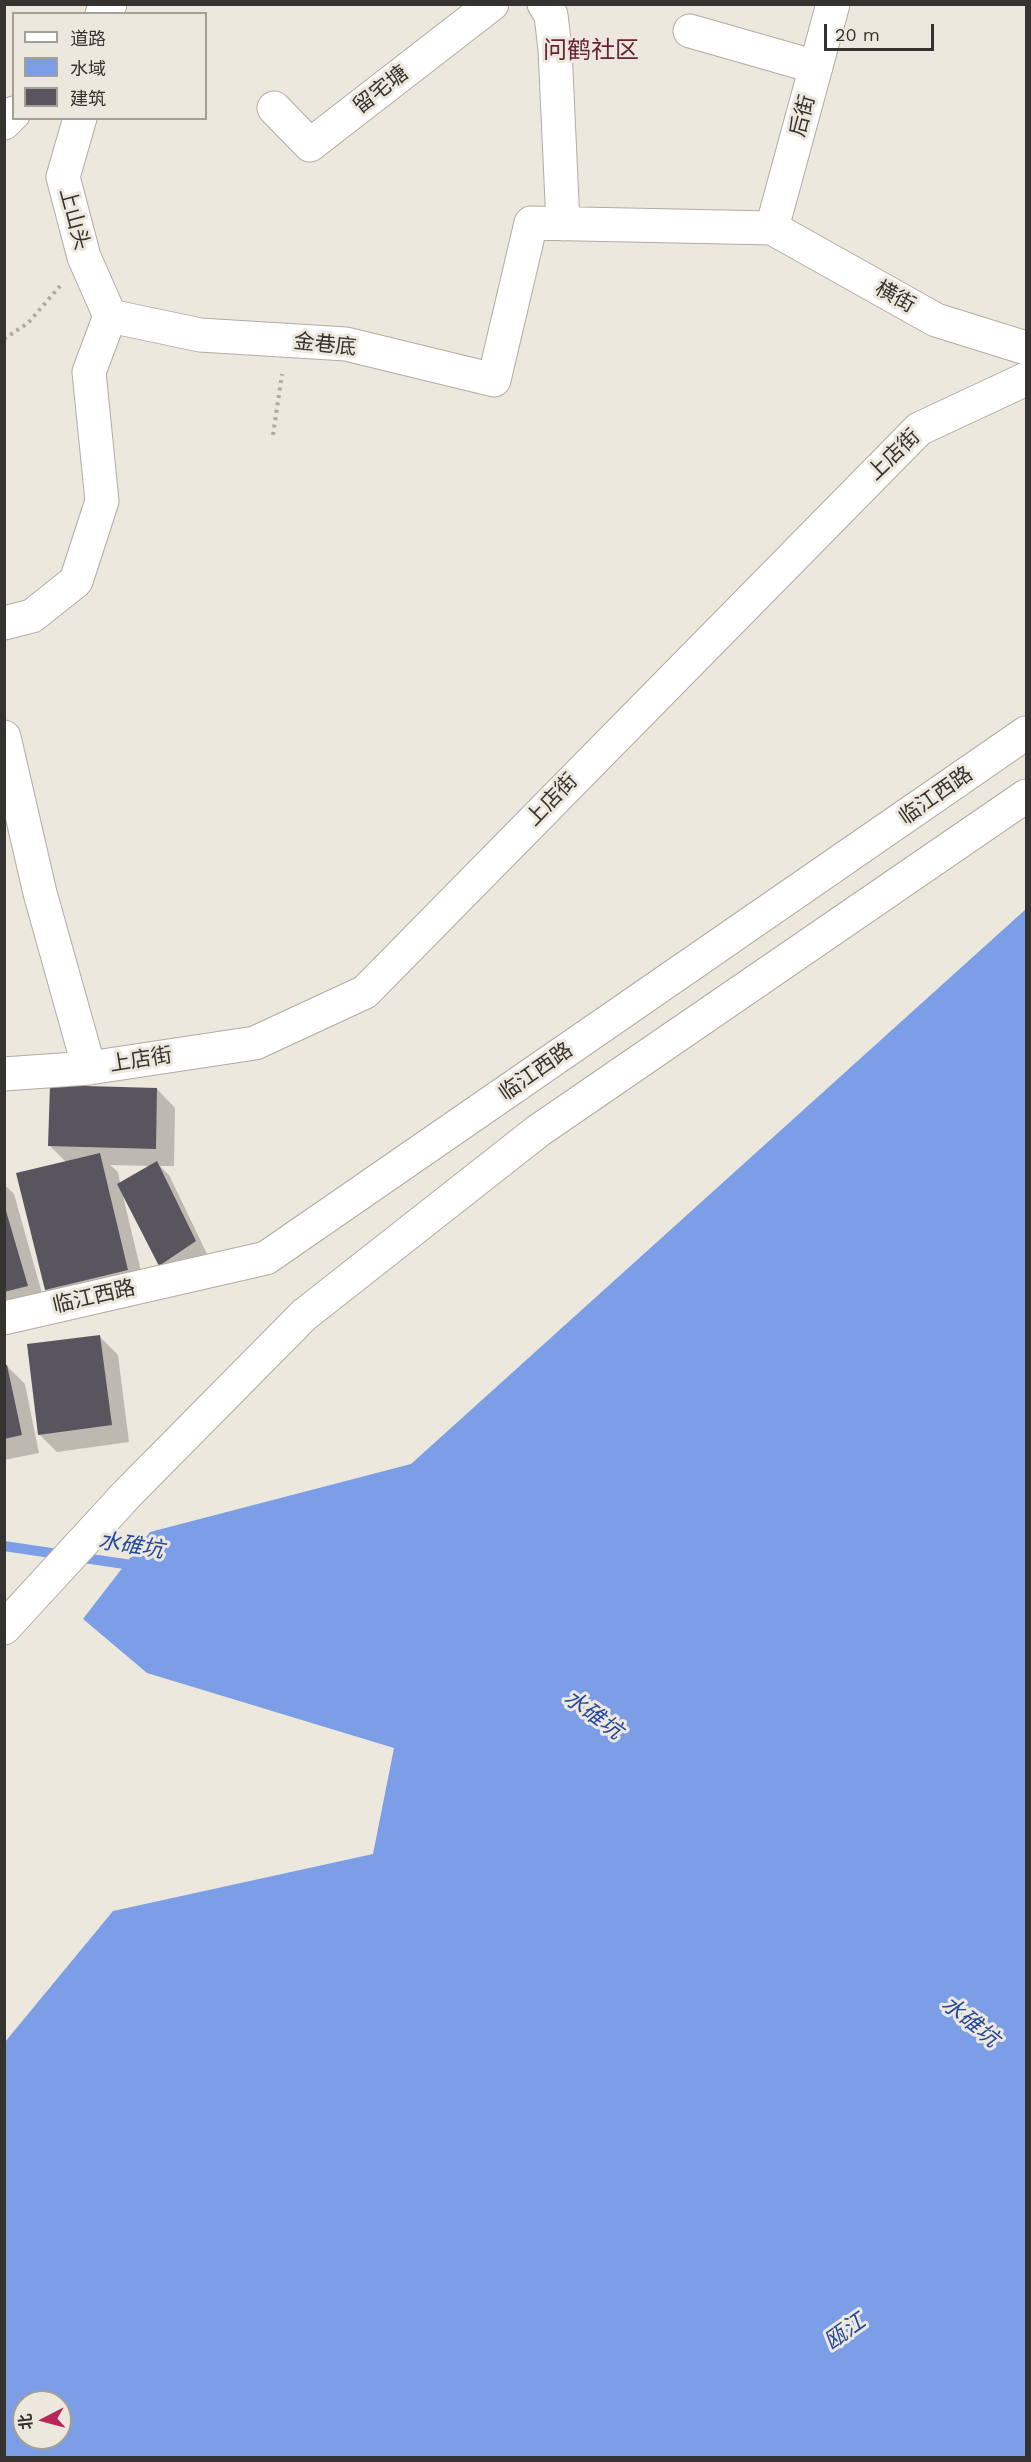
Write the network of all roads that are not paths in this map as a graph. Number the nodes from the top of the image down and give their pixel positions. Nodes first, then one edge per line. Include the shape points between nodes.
1 (492, 4) edge
2 (544, 4) edge
3 (833, 4) edge
4 (690, 31) dead end
5 (816, 68) junction
6 (274, 108) dead end
7 (79, 120) edge
8 (563, 224) junction
9 (772, 228) junction
10 (110, 316) junction
11 (1026, 348) edge
12 (1026, 379) edge
13 (4, 623) edge
14 (1026, 733) edge
15 (4, 737) edge
16 (1026, 796) edge
17 (89, 1068) junction
18 (4, 1074) edge
19 (4, 1318) edge
20 (4, 1628) edge

1 - 6 street, 留宅塘 via 310,145
2 - 8 street via 551,15 555,49
3 - 5 street, 后街
4 - 5 street
5 - 9 street, 后街
7 - 10 street, 上山头 via 63,177 84,257
8 - 9 street, 金巷底
8 - 10 street, 金巷底 via 531,223 494,380 346,344 200,335
9 - 11 street, 横街 via 936,320
10 - 13 street via 89,372 102,501 76,581 32,616
12 - 17 street, 上店街 via 919,429 365,992 255,1043
14 - 19 street, 临江西路 via 266,1258
15 - 17 street via 40,892
16 - 20 street via 538,1131 304,1315 128,1493
17 - 18 street, 上店街

